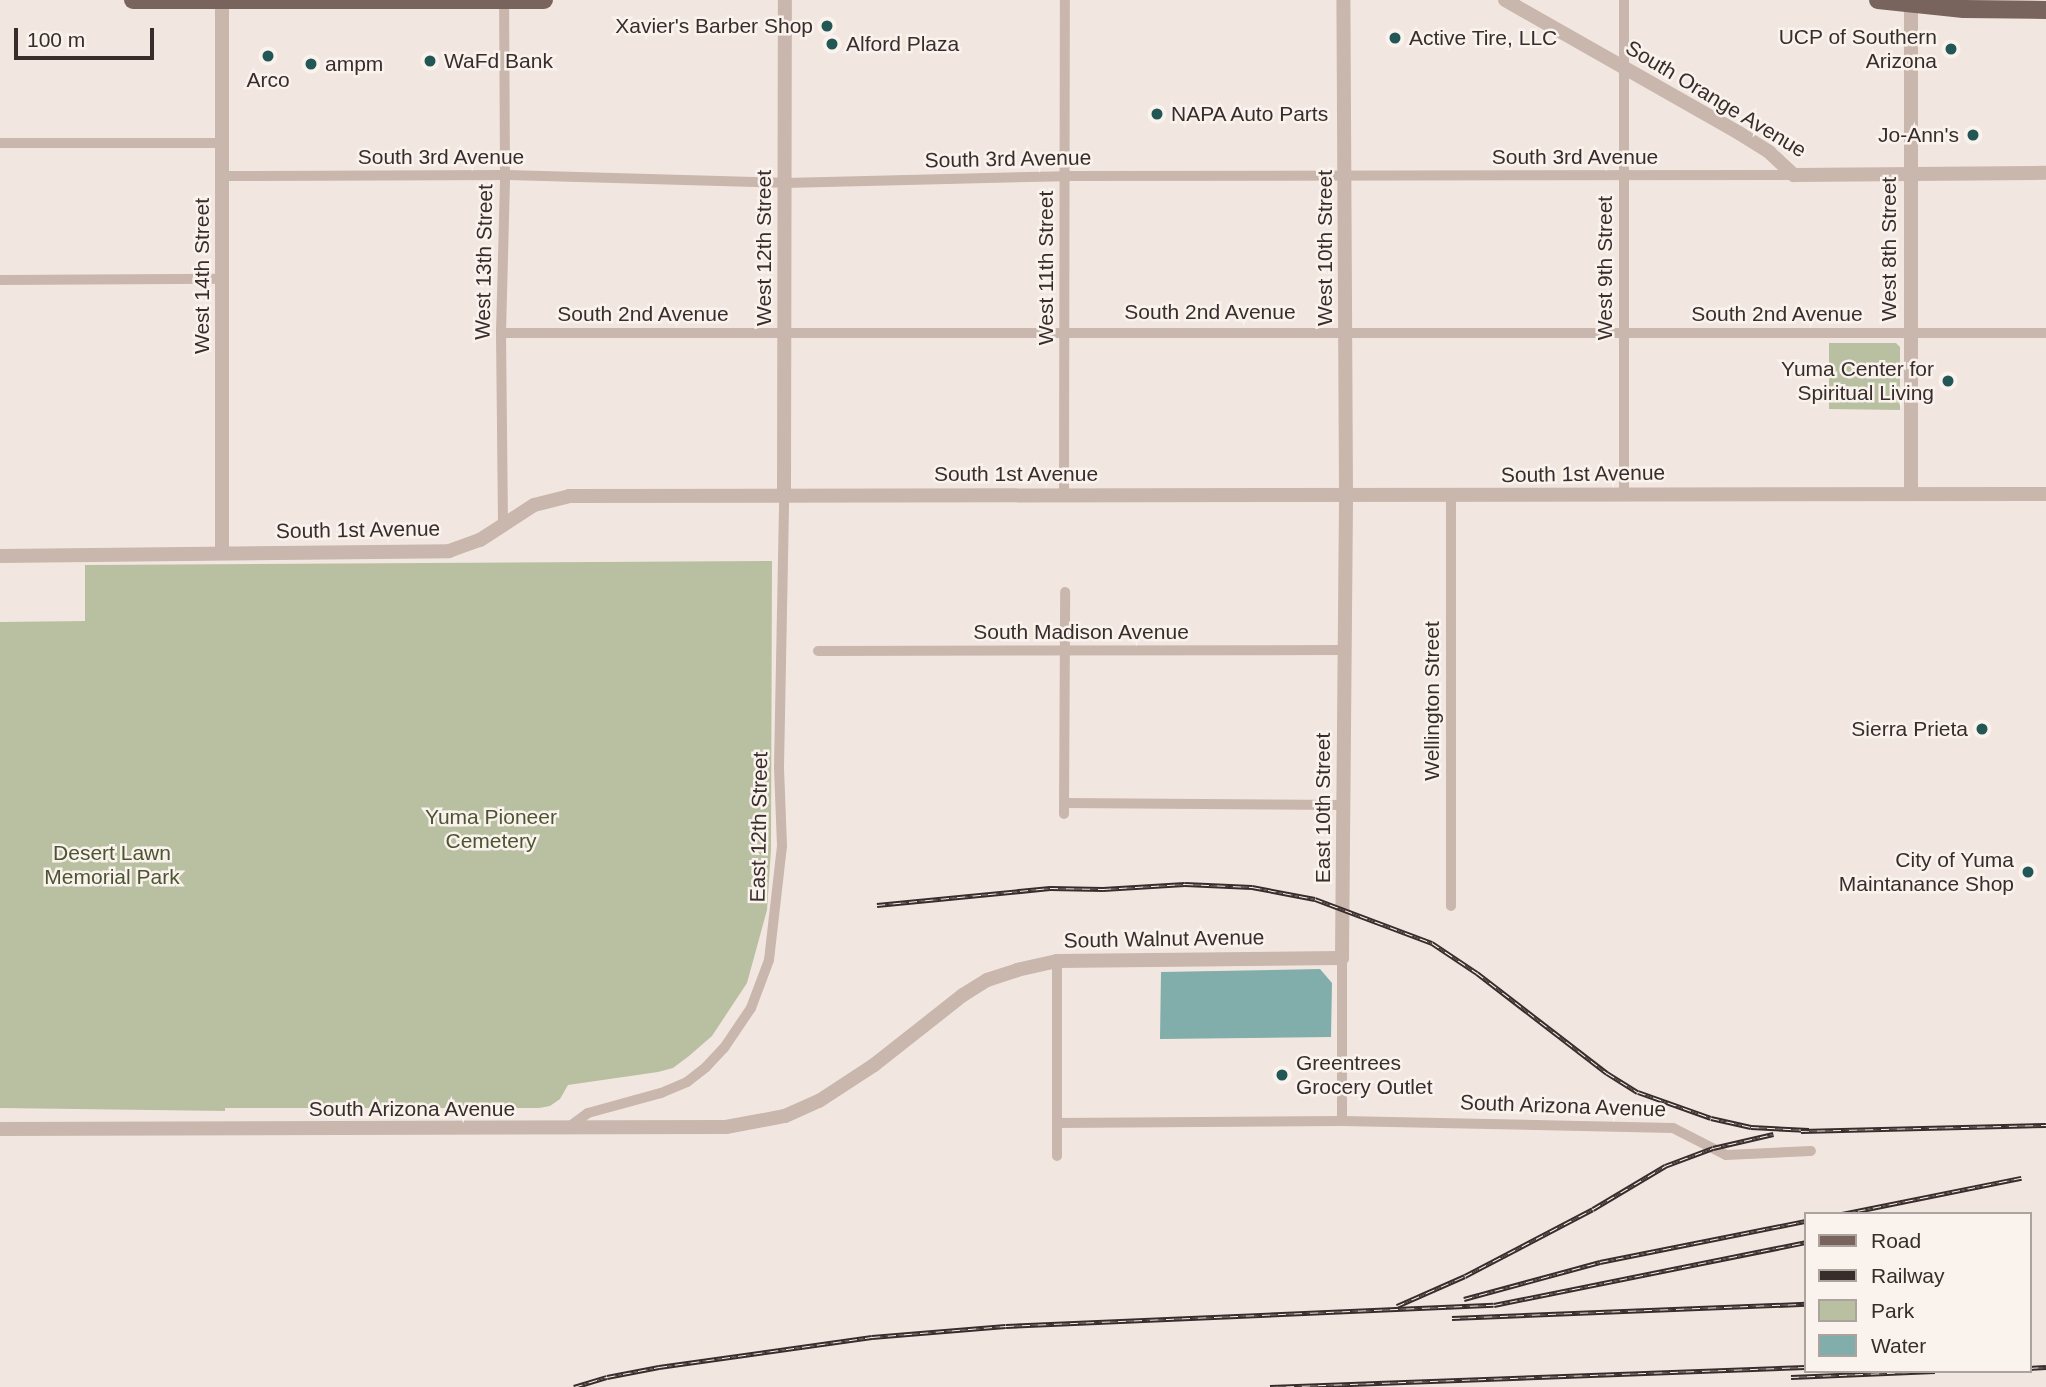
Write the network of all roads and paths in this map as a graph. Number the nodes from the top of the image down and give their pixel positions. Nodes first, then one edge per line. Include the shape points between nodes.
1 (132, 0) edge
2 (222, 0) edge
3 (504, 0) edge
4 (544, 0) edge
5 (785, 0) edge
6 (1065, 0) edge
7 (1343, 0) edge
8 (1505, 0) edge
9 (1624, 0) edge
10 (1878, 0) edge
11 (1911, 4) junction
12 (2046, 10) edge
13 (1624, 68) junction
14 (0, 143) edge
15 (224, 143) junction
16 (1911, 173) junction
17 (2046, 173) edge
18 (505, 175) junction
19 (1346, 175) junction
20 (1794, 175) junction
21 (223, 176) junction
22 (1066, 176) junction
23 (1624, 176) junction
24 (785, 183) junction
25 (223, 279) junction
26 (0, 280) edge
27 (1065, 332) junction
28 (1346, 332) junction
29 (501, 333) junction
30 (785, 333) junction
31 (1624, 333) junction
32 (1910, 333) junction
33 (2046, 333) edge
34 (1624, 493) junction
35 (1064, 494) junction
36 (1911, 494) junction
37 (2046, 494) edge
38 (1346, 495) junction
39 (784, 496) junction
40 (1451, 496) junction
41 (503, 524) junction
42 (222, 553) junction
43 (0, 556) edge
44 (1065, 592) dead end
45 (1344, 650) junction
46 (818, 651) dead end
47 (1065, 651) junction
48 (1344, 806) junction
49 (1451, 906) dead end
50 (1342, 958) junction
51 (1057, 961) junction
52 (819, 1101) joint
53 (1342, 1121) junction
54 (1057, 1123) junction
55 (0, 1129) edge
56 (565, 1130) junction
57 (1811, 1152) dead end
58 (1057, 1156) dead end

1 - 2 main road
2 - 3 main road
2 - 15 street, West 14th Street
3 - 4 main road
3 - 18 street, West 13th Street
5 - 24 street, West 12th Street
6 - 22 street, West 11th Street
7 - 19 street, West 10th Street
8 - 13 street, South Orange Avenue
9 - 13 street, West 9th Street
10 - 11 main road
11 - 12 main road
11 - 16 street, West 8th Street
13 - 20 street, South Orange Avenue via 1739,133
13 - 23 street, West 9th Street
14 - 15 street
15 - 21 street, West 14th Street
16 - 17 street, South Orange Avenue
16 - 20 street, South Orange Avenue
16 - 32 street, West 8th Street
18 - 21 street, South 3rd Avenue
18 - 24 street, South 3rd Avenue
18 - 29 street, West 13th Street
19 - 22 street, South 3rd Avenue
19 - 23 street, South 3rd Avenue
19 - 28 street, West 10th Street
20 - 23 street, South 3rd Avenue
21 - 25 street, West 14th Street
22 - 24 street, South 3rd Avenue
22 - 27 street, West 11th Street
23 - 31 street, West 9th Street
24 - 30 street, West 12th Street
25 - 26 street
25 - 42 street, West 14th Street
27 - 28 street, South 2nd Avenue
27 - 30 street, South 2nd Avenue
27 - 35 street, West 11th Street
28 - 31 street, South 2nd Avenue
28 - 38 street, West 10th Street
29 - 30 street, South 2nd Avenue
29 - 41 street, West 13th Street
30 - 39 street, West 12th Street
31 - 32 street, South 2nd Avenue
31 - 34 street, West 9th Street
32 - 33 street, South 2nd Avenue
32 - 36 street, West 8th Street
34 - 36 street, South 1st Avenue
34 - 40 street, South 1st Avenue
35 - 38 street, South 1st Avenue
35 - 39 street, South 1st Avenue
36 - 37 street, South 1st Avenue
38 - 40 street, South 1st Avenue
38 - 45 street, East 10th Street
39 - 41 street, South 1st Avenue via 569,496 534,505
39 - 56 street, East 12th Street via 782,846 769,960 751,1008 706,1067 661,1093 588,1113
40 - 49 street, Wellington Street
41 - 42 street, South 1st Avenue via 480,541 449,551
42 - 43 street, South 1st Avenue
44 - 47 street
45 - 47 street, South Madison Avenue
45 - 48 street, East 10th Street
46 - 47 street, South Madison Avenue
47 - 48 street via 1064,808
48 - 50 street, East 10th Street
50 - 51 street, South Walnut Avenue
50 - 53 street, East 10th Street
51 - 52 street, South Walnut Avenue via 987,980
51 - 54 street
52 - 56 street, South Arizona Avenue via 785,1116 726,1127
53 - 54 street, South Arizona Avenue
53 - 57 street, South Arizona Avenue via 1673,1128 1726,1155
54 - 58 street
55 - 56 street, South Arizona Avenue

